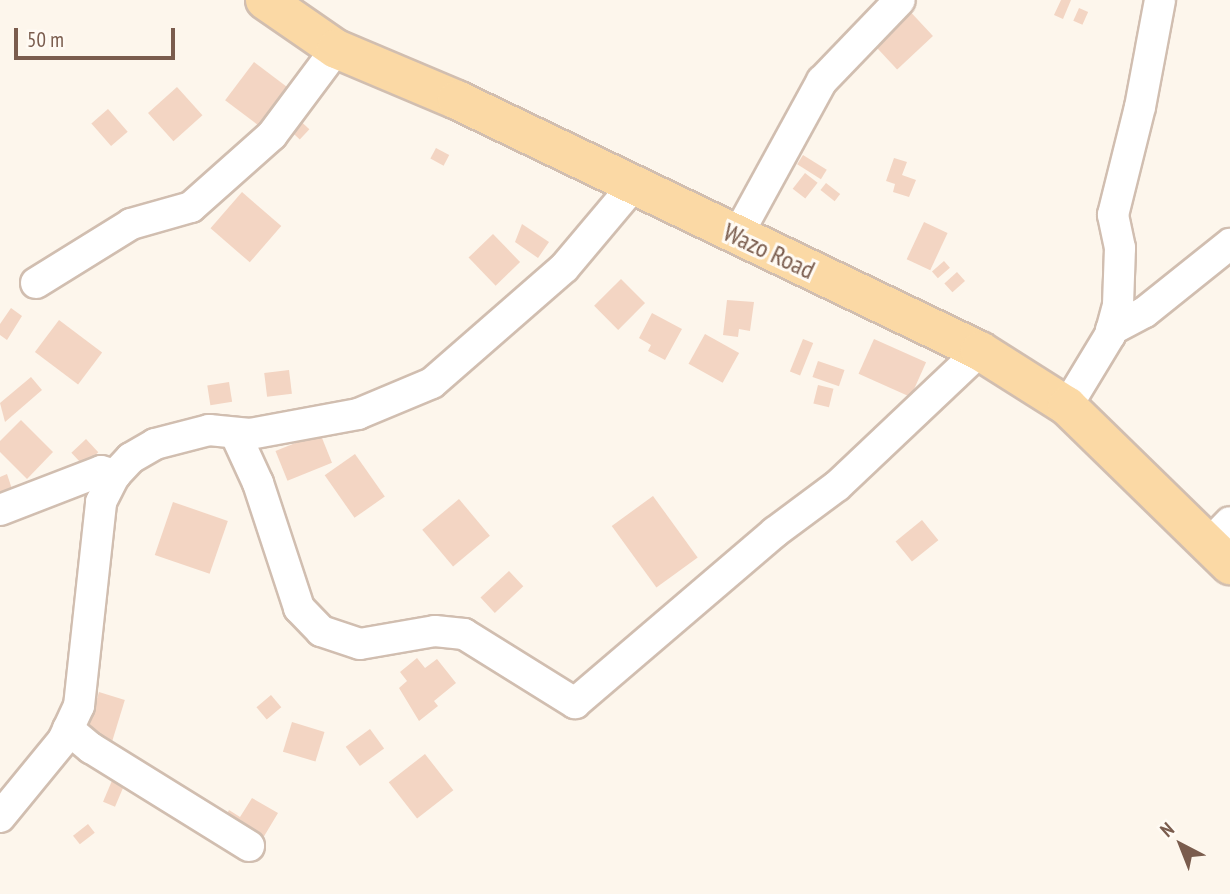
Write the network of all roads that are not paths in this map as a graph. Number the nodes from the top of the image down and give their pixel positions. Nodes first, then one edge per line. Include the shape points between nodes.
1 (265, 0) edge
2 (900, 0) edge
3 (1160, 0) edge
4 (336, 49) junction
5 (633, 186) junction
6 (737, 236) junction
7 (1230, 244) edge
8 (36, 283) dead end
9 (1111, 330) junction
10 (980, 351) junction
11 (1067, 406) junction
12 (235, 433) junction
13 (115, 475) junction
14 (0, 510) edge
15 (1222, 544) edge
16 (68, 729) junction
17 (0, 817) edge
18 (249, 846) dead end

1 - 4 main road, Wazo Road
2 - 6 street via 822,80
3 - 9 street via 1113,215 1121,283
4 - 5 main road, Wazo Road via 457,100
4 - 8 street via 272,135 191,207 131,225
5 - 6 main road, Wazo Road
5 - 12 street via 564,268 432,383 358,414
6 - 10 main road, Wazo Road
7 - 9 street via 1145,312
9 - 11 street
10 - 11 main road, Wazo Road
10 - 12 street via 837,486 775,531 575,703 464,634 435,631 360,643 321,631 299,608 258,483
11 - 15 main road, Wazo Road
12 - 13 street via 209,430 155,444 131,458
13 - 14 street via 101,471
13 - 16 street via 101,502 79,706
16 - 17 street
16 - 18 street

